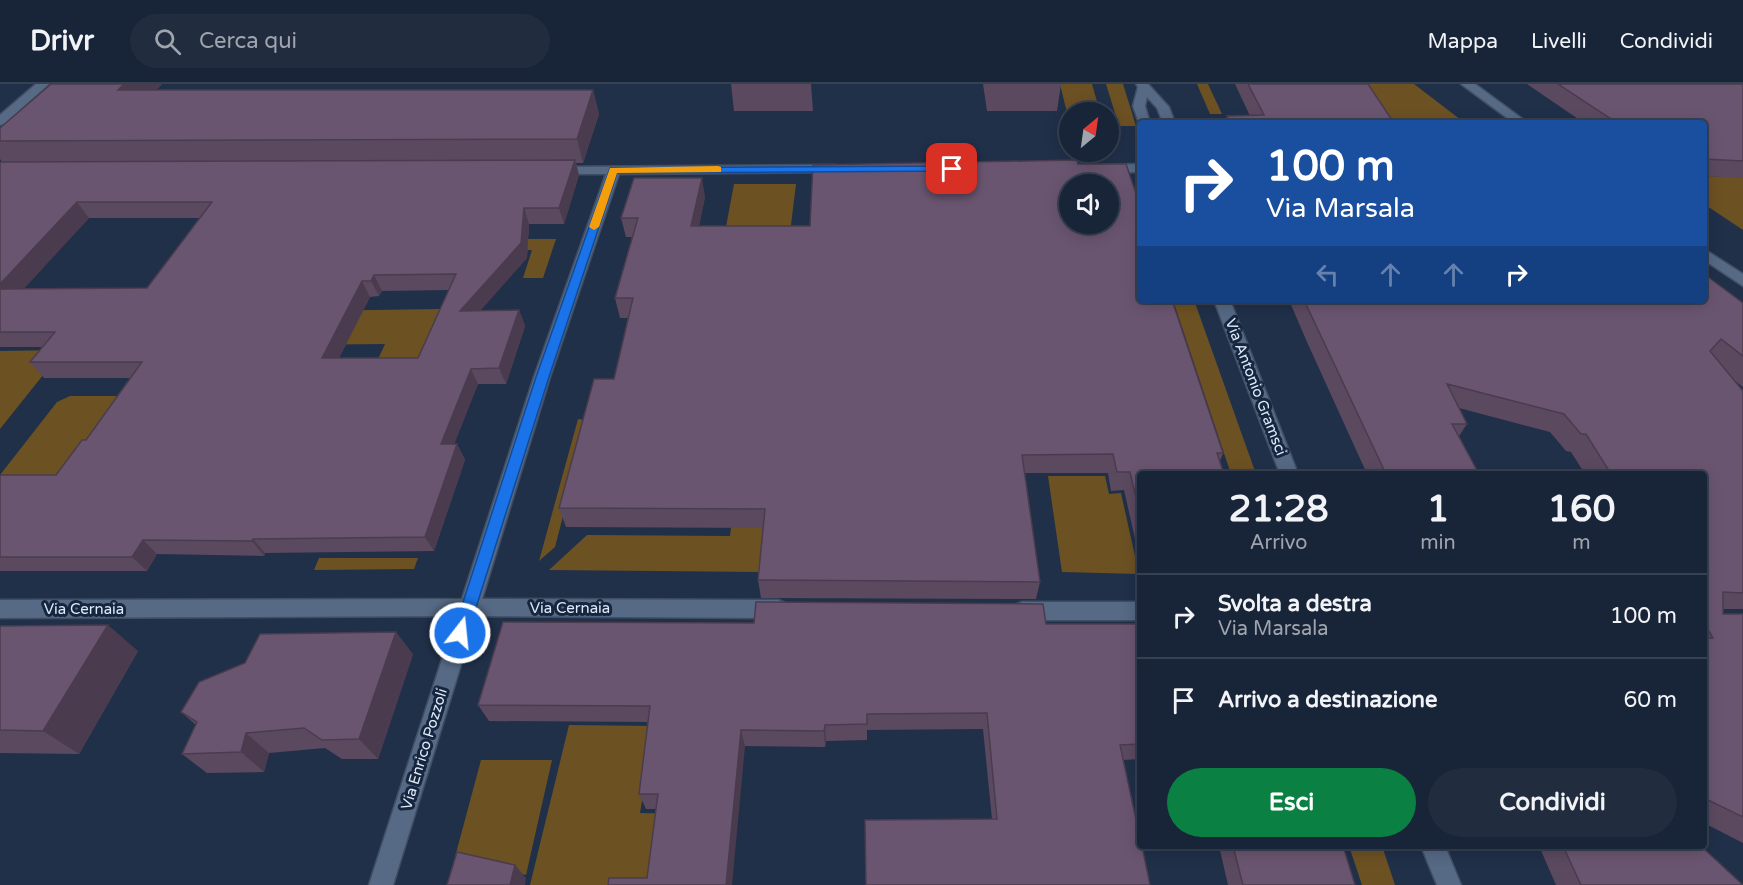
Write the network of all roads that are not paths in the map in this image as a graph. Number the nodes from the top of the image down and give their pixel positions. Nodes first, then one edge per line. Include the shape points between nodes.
1 (43, 84) edge
2 (1467, 84) edge
3 (1142, 86) edge
4 (1143, 120) edge
5 (1167, 120) edge
6 (1518, 120) edge
7 (0, 121) edge
8 (1137, 168) edge
9 (851, 169) edge
10 (1090, 169) edge
11 (540, 170) edge
12 (614, 170) junction
13 (1707, 255) edge
14 (1743, 281) edge
15 (1223, 303) edge
16 (1288, 471) edge
17 (468, 607) junction
18 (0, 609) edge
19 (799, 609) edge
20 (1001, 610) edge
21 (1137, 611) edge
22 (1434, 849) edge
23 (381, 885) edge
24 (1449, 885) edge

1 - 7 street
2 - 6 street
3 - 4 street via 1139,106
3 - 5 street via 1163,107
8 - 10 street
9 - 12 street
11 - 12 street
12 - 17 street, Via Enrico Pozzoli
13 - 14 street
15 - 16 street, Via Antonio Gramsci
17 - 18 street, Via Cernaia
17 - 19 street, Via Cernaia
17 - 23 street, Via Enrico Pozzoli
20 - 21 street
22 - 24 street

